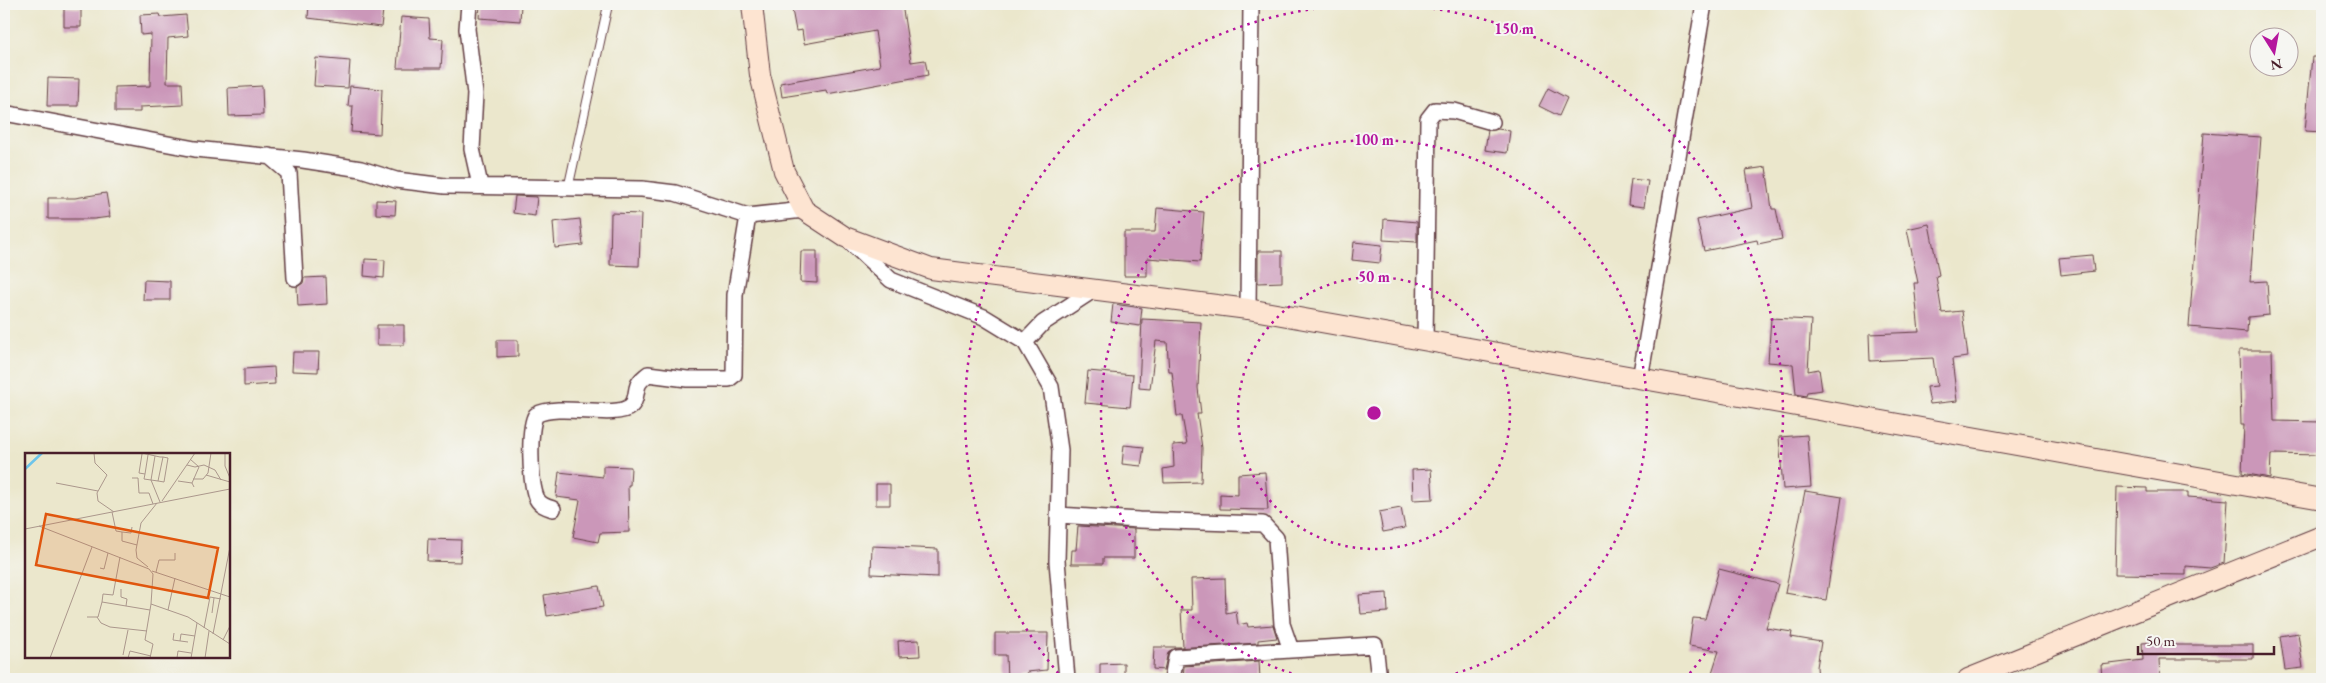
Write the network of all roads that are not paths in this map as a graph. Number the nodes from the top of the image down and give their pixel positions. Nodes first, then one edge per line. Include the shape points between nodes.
1 (469, 4) edge
2 (752, 4) edge
3 (1251, 4) edge
4 (1704, 4) edge
5 (608, 5) dead end
6 (4, 113) edge
7 (1492, 122) dead end
8 (269, 156) junction
9 (480, 185) junction
10 (568, 189) junction
11 (804, 210) junction
12 (748, 216) junction
13 (844, 237) junction
14 (295, 278) dead end
15 (1092, 291) junction
16 (1248, 309) junction
17 (1425, 341) junction
18 (1025, 342) junction
19 (1640, 379) junction
20 (2322, 499) edge
21 (553, 509) dead end
22 (1058, 515) junction
23 (2322, 536) edge
24 (1291, 650) junction
25 (1067, 679) edge
26 (1172, 679) edge
27 (1379, 679) edge
28 (1968, 679) edge

1 - 9 street via 467,29 475,94 472,149
2 - 11 main road via 760,75 784,171
3 - 16 street
4 - 19 street
5 - 10 lane
6 - 8 street via 194,149
7 - 17 street via 1454,110 1435,110 1428,119
8 - 9 street via 361,169 396,180 445,186
8 - 14 street via 288,173
9 - 10 street
10 - 12 street via 642,189 675,193
11 - 12 street
11 - 13 main road
12 - 21 street via 734,295 734,375 729,379 687,379 648,374 638,384 635,401 626,409 569,409 536,415 531,428 534,488 540,503
13 - 15 main road via 931,269
13 - 18 street via 891,280 984,317
15 - 16 main road
15 - 18 street via 1043,323
16 - 17 main road
17 - 19 main road
18 - 22 street via 1051,387 1060,450
19 - 20 main road
22 - 24 street via 1263,524 1276,538 1282,624
22 - 25 street via 1056,561
23 - 28 main road
24 - 26 street via 1176,657
24 - 27 street via 1376,645

